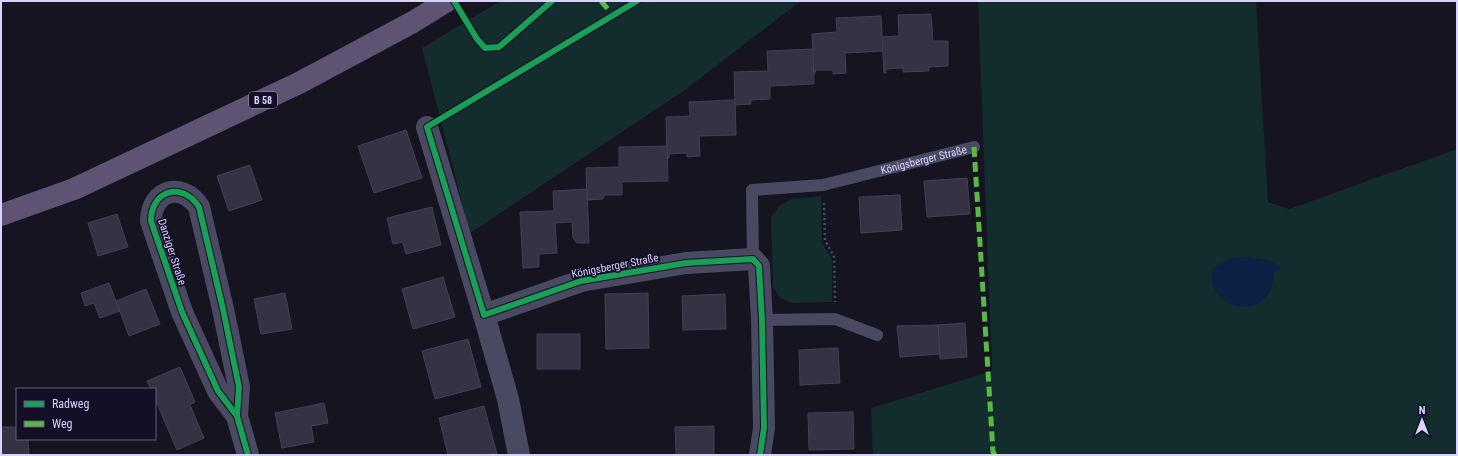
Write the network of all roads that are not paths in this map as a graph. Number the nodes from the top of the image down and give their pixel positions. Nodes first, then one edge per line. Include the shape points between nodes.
1 (447, 1) edge
2 (427, 127) dead end
3 (974, 148) dead end
4 (1, 215) edge
5 (753, 259) junction
6 (484, 315) junction
7 (762, 320) junction
8 (877, 335) dead end
9 (237, 416) junction
10 (248, 455) edge
11 (519, 455) edge
12 (760, 455) edge

1 - 4 main road, B 58 via 299,83 74,189
2 - 6 street
3 - 5 lane, Königsberger Straße via 823,185 752,190
5 - 6 street, Königsberger Straße via 686,262 581,281
5 - 7 street, Königsberger Straße via 759,266
6 - 11 street via 508,399
7 - 8 lane via 835,318
7 - 12 street, Königsberger Straße via 764,428
9 - 9 street, Danziger Straße via 239,386 199,207 187,194 169,192 157,200 151,213 151,221 182,312 218,391
9 - 10 street, Danziger Straße

